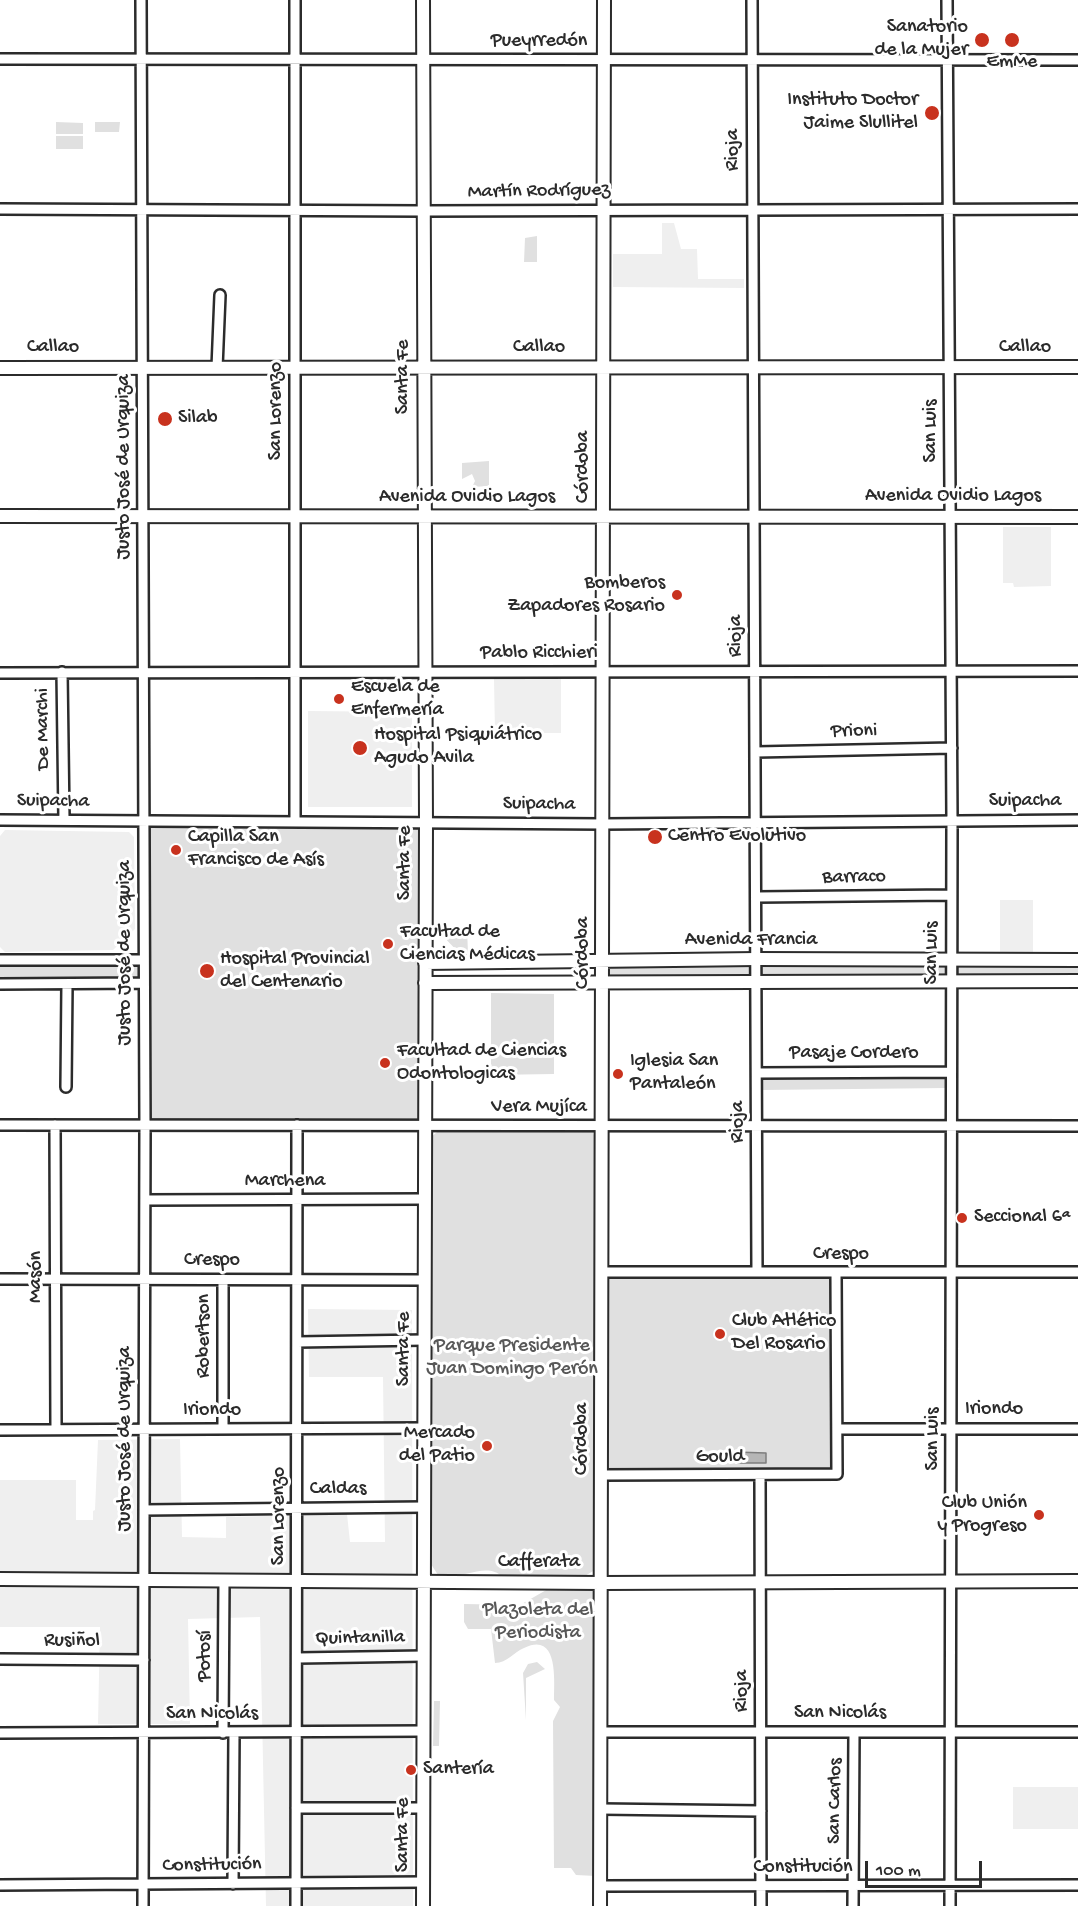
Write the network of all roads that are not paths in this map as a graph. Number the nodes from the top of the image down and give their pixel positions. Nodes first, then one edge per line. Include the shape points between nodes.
1 (141, 0) edge
2 (295, 0) edge
3 (423, 0) edge
4 (604, 0) edge
5 (752, 0) edge
6 (947, 0) edge
7 (0, 59) edge
8 (141, 60) junction
9 (295, 60) junction
10 (604, 60) junction
11 (752, 60) junction
12 (948, 60) junction
13 (1078, 60) edge
14 (423, 61) junction
15 (0, 209) edge
16 (295, 209) junction
17 (604, 209) junction
18 (753, 209) junction
19 (948, 209) junction
20 (1078, 209) edge
21 (142, 210) junction
22 (423, 211) junction
23 (220, 295) dead end
24 (423, 367) junction
25 (1078, 367) edge
26 (0, 368) edge
27 (143, 368) junction
28 (218, 368) junction
29 (604, 368) junction
30 (754, 368) junction
31 (950, 368) junction
32 (295, 369) junction
33 (0, 516) edge
34 (143, 517) junction
35 (295, 517) junction
36 (424, 517) junction
37 (604, 517) junction
38 (755, 517) junction
39 (950, 517) junction
40 (1078, 517) edge
41 (1078, 671) edge
42 (62, 672) junction
43 (143, 672) junction
44 (295, 672) junction
45 (425, 672) junction
46 (604, 672) junction
47 (756, 672) junction
48 (951, 672) junction
49 (0, 673) edge
50 (952, 748) junction
51 (756, 752) junction
52 (0, 820) edge
53 (64, 820) junction
54 (952, 820) junction
55 (1078, 820) edge
56 (144, 822) junction
57 (295, 822) junction
58 (426, 822) junction
59 (756, 822) junction
60 (604, 824) junction
61 (951, 895) junction
62 (757, 897) junction
63 (758, 959) junction
64 (0, 960) edge
65 (144, 960) junction
66 (951, 960) junction
67 (1078, 960) edge
68 (603, 962) junction
69 (425, 963) junction
70 (758, 980) junction
71 (1078, 981) edge
72 (603, 982) junction
73 (951, 982) junction
74 (144, 983) junction
75 (425, 983) junction
76 (0, 984) edge
77 (67, 984) junction
78 (951, 1071) junction
79 (757, 1073) junction
80 (66, 1087) dead end
81 (0, 1125) edge
82 (55, 1125) junction
83 (297, 1125) junction
84 (145, 1126) junction
85 (425, 1126) junction
86 (603, 1126) junction
87 (952, 1126) junction
88 (1078, 1126) edge
89 (757, 1127) junction
90 (424, 1199) junction
91 (145, 1200) junction
92 (297, 1200) junction
93 (603, 1272) junction
94 (757, 1272) junction
95 (951, 1272) junction
96 (1078, 1272) edge
97 (836, 1273) junction
98 (0, 1279) edge
99 (55, 1279) junction
100 (144, 1279) junction
101 (223, 1279) junction
102 (297, 1279) junction
103 (424, 1280) junction
104 (424, 1340) junction
105 (297, 1342) junction
106 (298, 1428) junction
107 (424, 1428) junction
108 (952, 1428) junction
109 (56, 1429) junction
110 (144, 1429) junction
111 (224, 1429) junction
112 (837, 1429) junction
113 (1078, 1429) edge
114 (0, 1430) edge
115 (603, 1475) junction
116 (760, 1476) junction
117 (298, 1508) junction
118 (424, 1508) junction
119 (144, 1510) junction
120 (0, 1579) edge
121 (144, 1580) junction
122 (224, 1581) junction
123 (298, 1581) junction
124 (952, 1581) junction
125 (1078, 1581) edge
126 (424, 1582) junction
127 (602, 1582) junction
128 (762, 1582) junction
129 (424, 1656) junction
130 (297, 1658) junction
131 (0, 1659) edge
132 (144, 1660) junction
133 (424, 1731) junction
134 (761, 1731) junction
135 (234, 1732) junction
136 (297, 1732) junction
137 (602, 1732) junction
138 (854, 1732) junction
139 (951, 1732) junction
140 (1078, 1732) edge
141 (0, 1733) edge
142 (143, 1733) junction
143 (223, 1733) junction
144 (296, 1808) junction
145 (424, 1808) junction
146 (601, 1809) junction
147 (761, 1811) junction
148 (423, 1882) junction
149 (296, 1883) junction
150 (233, 1884) junction
151 (0, 1885) edge
152 (143, 1885) junction
153 (1078, 1885) edge
154 (600, 1886) junction
155 (761, 1886) junction
156 (853, 1886) junction
157 (950, 1886) junction
158 (143, 1906) edge
159 (296, 1906) edge
160 (423, 1906) edge
161 (600, 1906) edge
162 (761, 1906) edge
163 (853, 1906) edge
164 (950, 1906) edge

1 - 8 street, Justo José de Urquiza
2 - 9 street, San Lorenzo
3 - 14 main road, Santa Fe
4 - 10 main road, Córdoba
5 - 11 street, Rioja
6 - 12 street, San Luis
7 - 8 street, Pueyrredón
8 - 9 street, Pueyrredón
8 - 21 street, Justo José de Urquiza
9 - 14 street, Pueyrredón
9 - 16 street, San Lorenzo
10 - 11 street, Pueyrredón
10 - 14 street, Pueyrredón
10 - 17 main road, Córdoba
11 - 12 street, Pueyrredón
11 - 18 street, Rioja
12 - 13 street, Pueyrredón
12 - 19 street, San Luis
14 - 22 main road, Santa Fe
15 - 21 street, Martín Rodríguez
16 - 21 street, Martín Rodríguez
16 - 22 street, Martín Rodríguez
16 - 32 street, San Lorenzo
17 - 18 street, Martín Rodríguez
17 - 22 street, Martín Rodríguez
17 - 29 main road, Córdoba
18 - 19 street, Martín Rodríguez
18 - 30 street, Rioja
19 - 20 street, Martín Rodríguez
19 - 31 street, San Luis
21 - 27 street, Justo José de Urquiza
22 - 24 main road, Santa Fe
23 - 28 street
24 - 29 main road, Callao
24 - 32 main road, Callao
24 - 36 main road, Santa Fe
25 - 31 main road, Callao
26 - 27 main road, Callao
27 - 28 main road, Callao
27 - 34 street, Justo José de Urquiza
28 - 32 main road, Callao
29 - 30 main road, Callao
29 - 37 main road, Córdoba
30 - 31 main road, Callao
30 - 38 street, Rioja
31 - 39 street, San Luis
32 - 35 street, San Lorenzo
33 - 34 main road, Avenida Ovidio Lagos
34 - 35 main road, Avenida Ovidio Lagos
34 - 43 street, Justo José de Urquiza
35 - 36 main road, Avenida Ovidio Lagos
35 - 44 street, San Lorenzo
36 - 37 main road, Avenida Ovidio Lagos
36 - 45 main road, Santa Fe
37 - 38 main road, Avenida Ovidio Lagos
37 - 46 main road, Córdoba
38 - 39 main road, Avenida Ovidio Lagos
38 - 47 street, Rioja
39 - 40 main road, Avenida Ovidio Lagos
39 - 48 street, San Luis
41 - 48 street, Pablo Ricchieri
42 - 43 street, Pablo Ricchieri
42 - 49 street, Pablo Ricchieri
42 - 53 street, De Marchi
43 - 44 street, Pablo Ricchieri
43 - 56 street, Justo José de Urquiza
44 - 45 street, Pablo Ricchieri
44 - 57 street, San Lorenzo
45 - 46 street, Pablo Ricchieri
45 - 58 main road, Santa Fe
46 - 47 street, Pablo Ricchieri
46 - 60 main road, Córdoba
47 - 48 street, Pablo Ricchieri
47 - 51 street, Rioja
48 - 50 street, San Luis
50 - 51 street, Prioni
50 - 54 street, San Luis
51 - 59 street, Rioja
52 - 53 street, Suipacha
53 - 56 street, Suipacha
54 - 55 street, Suipacha
54 - 59 street, Suipacha
54 - 61 street, San Luis
56 - 57 street, Suipacha
56 - 65 street, Justo José de Urquiza
57 - 58 street, Suipacha
58 - 60 street, Suipacha
58 - 69 main road, Santa Fe
59 - 60 street, Suipacha
59 - 62 street, Rioja
60 - 68 main road, Córdoba
61 - 62 street, Barraco
61 - 66 street, San Luis
62 - 63 street, Rioja
63 - 66 main road, Avenida Francia
63 - 68 main road, Avenida Francia
63 - 70 street, Rioja
64 - 65 street
65 - 74 street, Justo José de Urquiza
66 - 67 main road, Avenida Francia
66 - 73 street, San Luis
68 - 69 main road, Avenida Francia
68 - 72 main road, Córdoba
69 - 75 main road, Santa Fe
70 - 72 main road, Avenida Francia
70 - 73 main road, Avenida Francia
70 - 79 street, Rioja
71 - 73 main road, Avenida Francia
72 - 75 main road, Avenida Francia
72 - 86 main road, Córdoba
73 - 78 street, San Luis
74 - 77 street
74 - 84 street, Justo José de Urquiza
75 - 85 main road, Santa Fe
76 - 77 street
77 - 80 street
78 - 79 street, Pasaje Cordero
78 - 87 street, San Luis
79 - 89 street, Rioja
81 - 82 street, Vera Mujíca
82 - 84 street, Vera Mujíca
82 - 99 street, Masón
83 - 84 street, Vera Mujíca
83 - 85 street, Vera Mujíca
83 - 92 street, San Lorenzo
84 - 91 street, Justo José de Urquiza
85 - 86 street, Vera Mujíca
85 - 90 main road, Santa Fe
86 - 89 street, Vera Mujíca
86 - 93 main road, Córdoba
87 - 88 street, Vera Mujíca
87 - 89 street, Vera Mujíca
87 - 95 street, San Luis
89 - 94 street, Rioja
90 - 92 street, Marchena
90 - 103 main road, Santa Fe
91 - 92 street, Marchena
91 - 100 street, Justo José de Urquiza
92 - 102 street, San Lorenzo
93 - 94 street, Crespo
93 - 115 main road, Córdoba
94 - 97 street, Crespo
95 - 96 street, Crespo
95 - 97 street, Crespo
95 - 108 street, San Luis
97 - 112 street
98 - 99 street, Crespo
99 - 100 street, Crespo
99 - 109 street, Masón
100 - 101 street, Crespo
100 - 110 street, Justo José de Urquiza
101 - 102 street, Crespo
101 - 111 street, Robertson
102 - 103 street, Crespo
102 - 105 street, San Lorenzo
103 - 104 main road, Santa Fe
104 - 105 street
104 - 107 main road, Santa Fe
105 - 106 street, San Lorenzo
106 - 107 street, Iriondo
106 - 111 street, Iriondo
106 - 117 street, San Lorenzo
107 - 118 main road, Santa Fe
108 - 112 street, Iriondo
108 - 113 street, Iriondo
108 - 124 street, San Luis
109 - 110 street, Iriondo
109 - 114 street, Iriondo
110 - 111 street, Iriondo
110 - 119 street, Justo José de Urquiza
112 - 116 street, Gould via 837,1474
115 - 116 street, Gould
115 - 127 main road, Córdoba
116 - 128 street, Rioja
117 - 118 street, Caldas
117 - 119 street, Caldas
117 - 123 street, San Lorenzo
118 - 126 main road, Santa Fe
119 - 121 street, Justo José de Urquiza
120 - 121 main road, Cafferata
121 - 122 main road, Cafferata
121 - 132 street, Justo José de Urquiza
122 - 123 main road, Cafferata
122 - 143 street, Potosí
123 - 126 main road, Cafferata
123 - 130 street, San Lorenzo
124 - 125 main road, Cafferata
124 - 128 main road, Cafferata
124 - 139 street, San Luis
126 - 127 main road, Cafferata
126 - 129 main road, Santa Fe
127 - 128 main road, Cafferata
127 - 137 main road, Córdoba
128 - 134 street, Rioja
129 - 130 street, Quintanilla
129 - 133 main road, Santa Fe
130 - 136 street, San Lorenzo
131 - 132 street, Rusiñol
132 - 142 street, Justo José de Urquiza
133 - 136 street, San Nicolás
133 - 145 main road, Santa Fe
134 - 137 street, San Nicolás
134 - 138 street, San Nicolás
134 - 147 street, Rioja
135 - 136 street, San Nicolás
135 - 143 street, San Nicolás
135 - 150 street
136 - 144 street, San Lorenzo
137 - 146 main road, Córdoba
138 - 139 street, San Nicolás
138 - 156 street, San Carlos
139 - 140 street, San Nicolás
139 - 157 street, San Luis
141 - 142 street, San Nicolás
142 - 143 street, San Nicolás
142 - 152 street, Justo José de Urquiza
144 - 145 street
144 - 149 street, San Lorenzo
145 - 148 main road, Santa Fe
146 - 147 street
146 - 154 main road, Córdoba
147 - 155 street, Rioja
148 - 149 street, Constitución
148 - 160 main road, Santa Fe
149 - 150 street, Constitución
149 - 159 street, San Lorenzo
150 - 152 street, Constitución
151 - 152 street, Constitución
152 - 158 street, Justo José de Urquiza
153 - 157 street, Constitución
154 - 155 street, Constitución
154 - 161 main road, Córdoba
155 - 156 street, Constitución
155 - 162 street, Rioja
156 - 157 street, Constitución
156 - 163 street, San Carlos
157 - 164 street, San Luis

